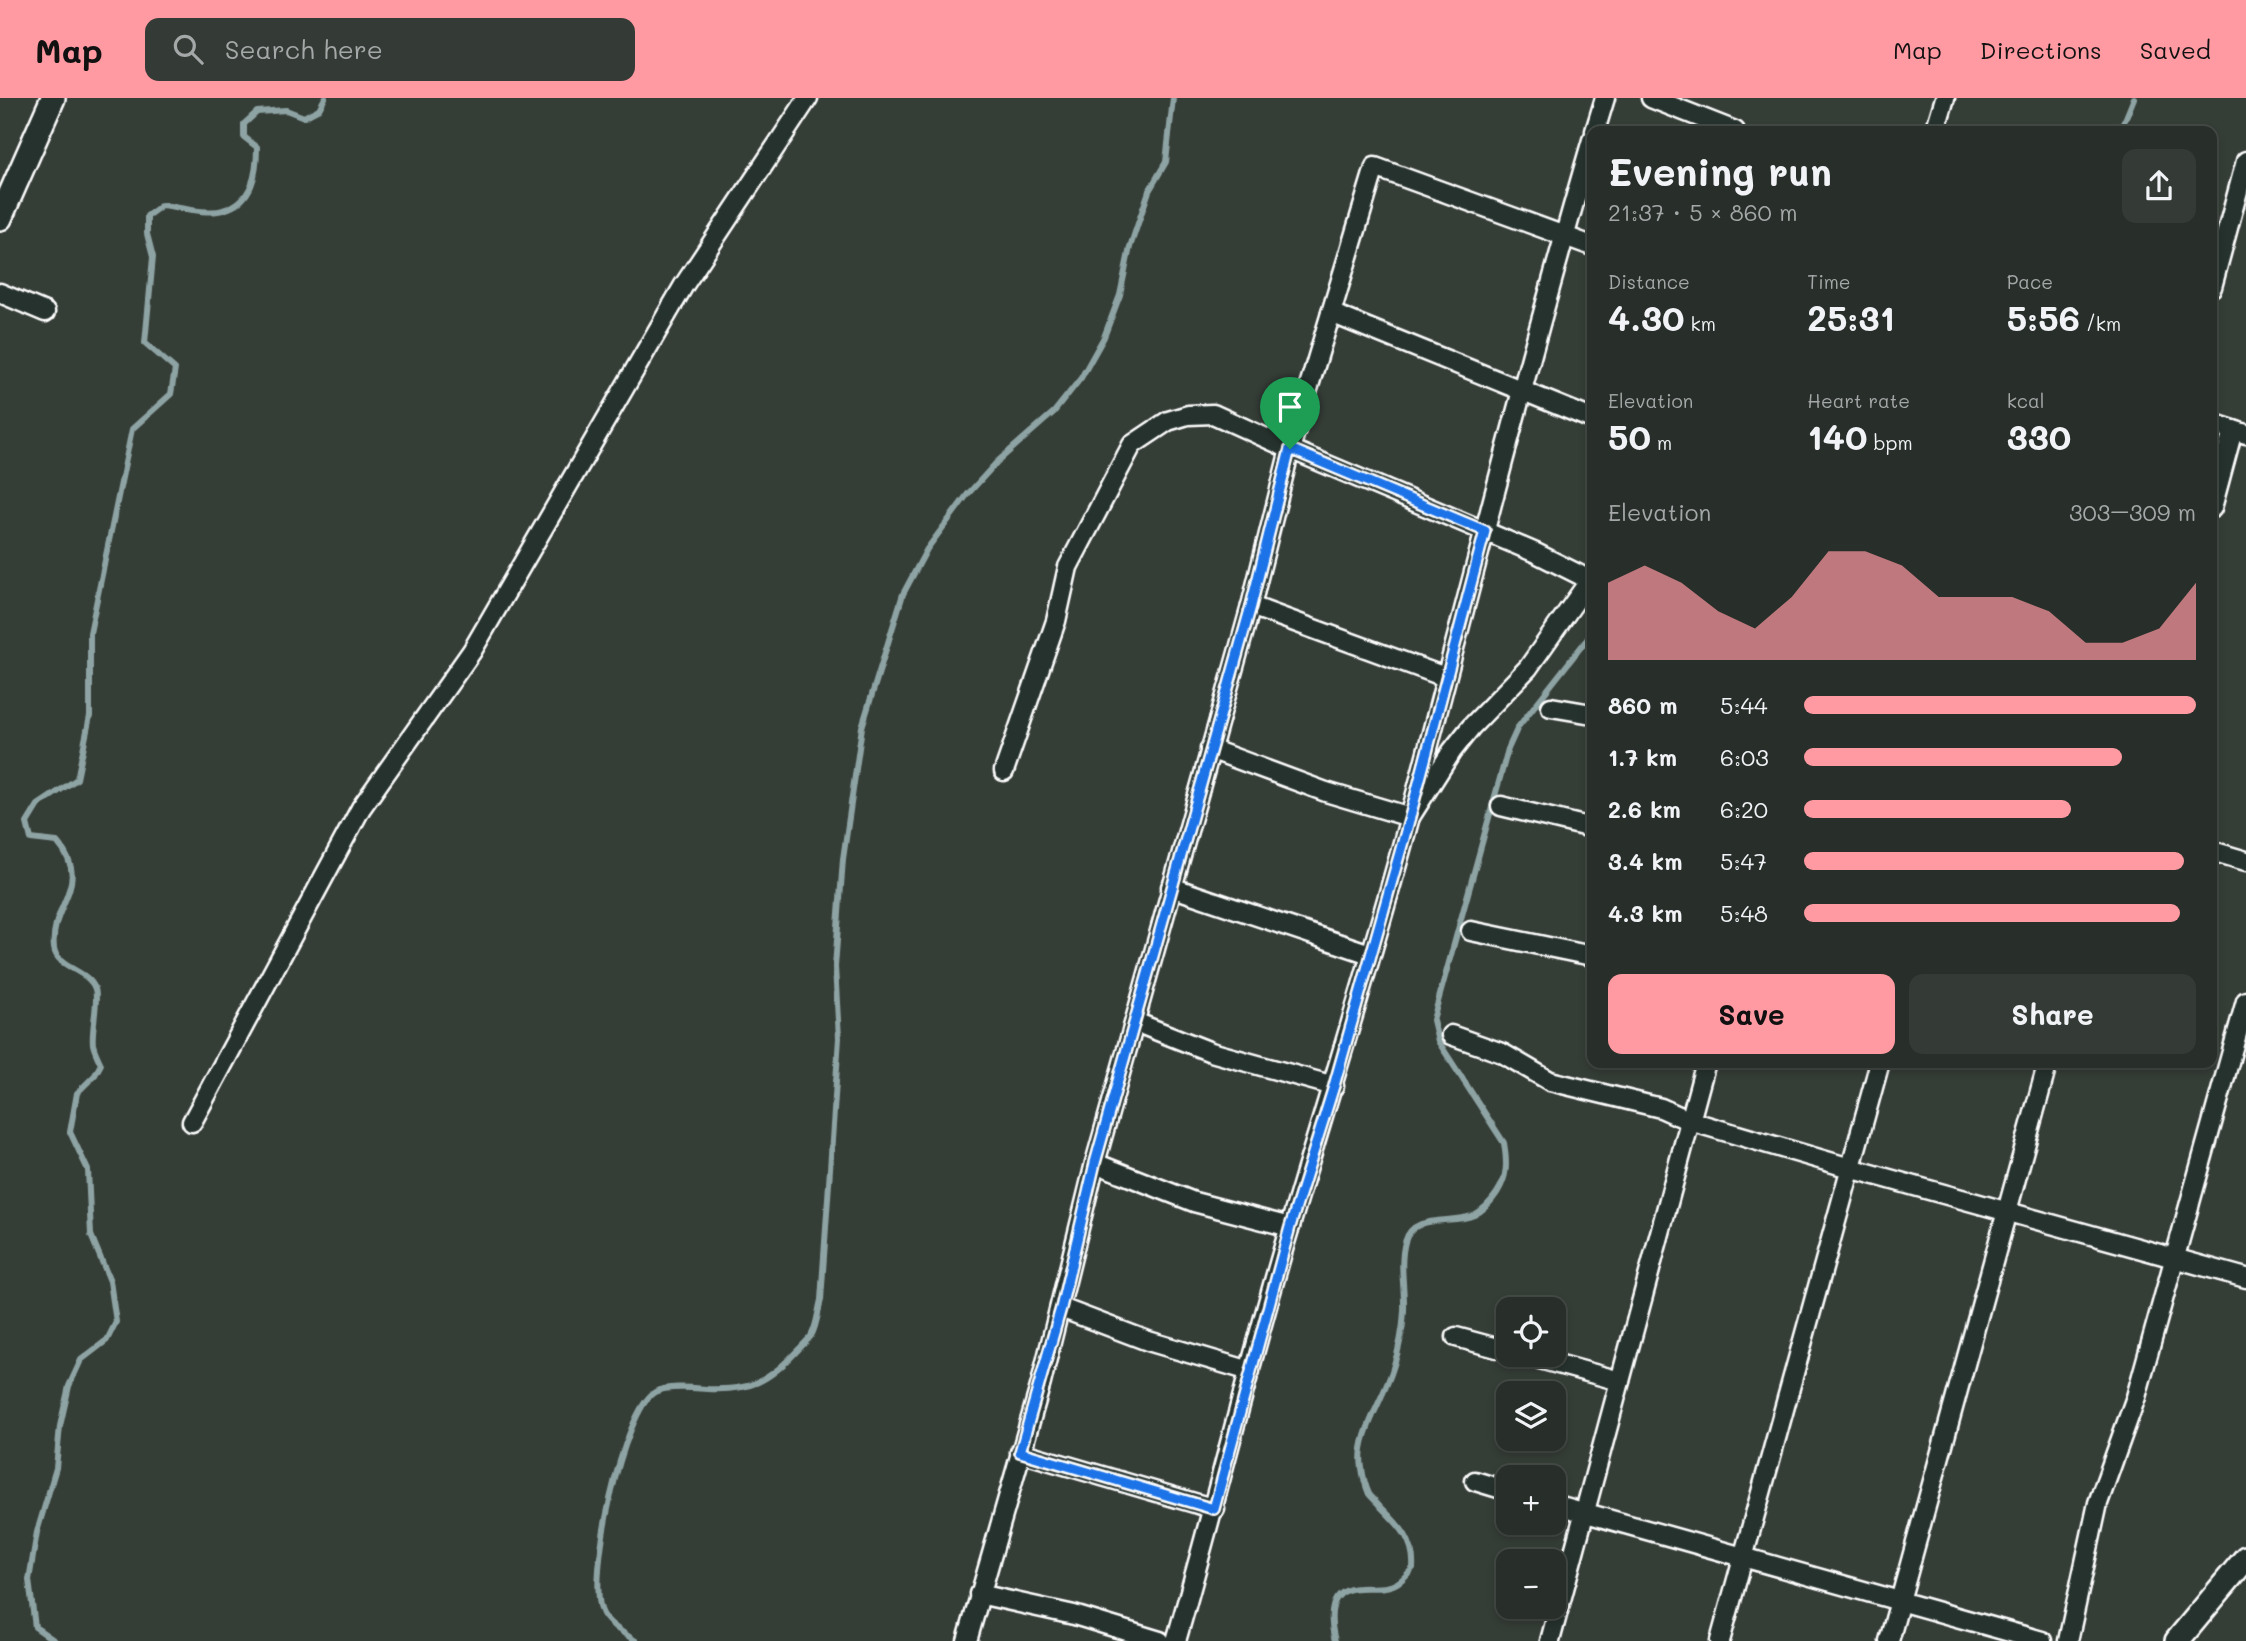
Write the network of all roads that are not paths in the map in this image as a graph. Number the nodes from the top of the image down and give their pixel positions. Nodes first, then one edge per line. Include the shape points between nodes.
1 (53, 98) edge
2 (808, 98) edge
3 (1605, 98) edge
4 (1651, 98) edge
5 (1945, 98) edge
6 (1597, 126) edge
7 (1722, 126) edge
8 (1937, 126) edge
9 (1587, 157) edge
10 (2246, 161) edge
11 (0, 218) edge
12 (1564, 236) junction
13 (1587, 244) edge
14 (2217, 268) edge
15 (0, 293) edge
16 (45, 313) dead end
17 (1331, 313) junction
18 (1522, 390) junction
19 (1587, 417) edge
20 (2217, 425) edge
21 (2240, 432) edge
22 (1290, 449) junction
23 (2217, 494) edge
24 (1485, 531) junction
25 (1587, 576) edge
26 (1587, 584) edge
27 (1251, 606) junction
28 (1445, 677) junction
29 (1551, 707) dead end
30 (1587, 712) edge
31 (1210, 749) junction
32 (1004, 771) dead end
33 (1501, 806) dead end
34 (1410, 817) junction
35 (1587, 827) edge
36 (2217, 852) edge
37 (2246, 860) edge
38 (1171, 887) junction
39 (1471, 930) dead end
40 (1370, 954) junction
41 (1587, 955) edge
42 (2246, 1001) edge
43 (1135, 1022) junction
44 (1451, 1035) dead end
45 (1704, 1068) edge
46 (1878, 1068) edge
47 (2046, 1068) edge
48 (1334, 1086) junction
49 (1690, 1121) junction
50 (192, 1122) dead end
51 (1095, 1163) junction
52 (1850, 1168) junction
53 (2006, 1212) junction
54 (1290, 1227) junction
55 (2175, 1258) junction
56 (2246, 1278) edge
57 (1061, 1308) junction
58 (1456, 1337) dead end
59 (1496, 1348) edge
60 (1566, 1366) edge
61 (1250, 1371) junction
62 (1620, 1381) junction
63 (1020, 1452) junction
64 (1475, 1481) dead end
65 (1496, 1487) edge
66 (1566, 1507) edge
67 (1214, 1509) junction
68 (1585, 1513) junction
69 (1743, 1556) junction
70 (2246, 1558) edge
71 (979, 1594) junction
72 (1899, 1602) junction
73 (967, 1641) edge
74 (1160, 1641) edge
75 (1176, 1641) edge
76 (1550, 1641) edge
77 (1720, 1641) edge
78 (1889, 1641) edge
79 (2042, 1641) edge
80 (2068, 1641) edge
81 (2177, 1641) edge

1 - 11 street
2 - 50 street via 684,285 472,652 361,808
3 - 6 street
4 - 7 street
5 - 8 street
9 - 12 street
10 - 14 street
12 - 13 street
12 - 17 street via 1376,167
12 - 18 street
15 - 16 street
17 - 18 street
17 - 22 street
18 - 19 street
18 - 24 street
20 - 21 street
21 - 23 street
22 - 24 street
22 - 27 street
22 - 32 street via 1213,414 1168,421 1132,445 1068,567 1056,621
24 - 25 street
24 - 28 street
26 - 34 street via 1528,668 1452,751
27 - 28 street
27 - 31 street
28 - 34 street
29 - 30 street
31 - 34 street
31 - 38 street
33 - 35 street
34 - 40 street
36 - 37 street
38 - 40 street
38 - 43 street
39 - 41 street
40 - 48 street
42 - 55 street
43 - 48 street via 1211,1052
43 - 51 street
44 - 49 street via 1502,1053 1550,1081 1661,1108
45 - 49 street
46 - 52 street
47 - 53 street
48 - 54 street
49 - 52 street
49 - 62 street
51 - 54 street via 1194,1202
51 - 57 street
52 - 53 street
52 - 69 street
53 - 55 street
53 - 72 street
54 - 61 street
55 - 56 street
55 - 80 street via 2136,1397 2098,1503
57 - 61 street
57 - 63 street
58 - 59 street
60 - 62 street
61 - 67 street
62 - 68 street
63 - 67 street
63 - 71 street
64 - 65 street
66 - 68 street
67 - 75 street
68 - 69 street
68 - 76 street
69 - 72 street
69 - 77 street
70 - 81 street
71 - 73 street
71 - 74 street via 1074,1615
72 - 78 street
72 - 79 street

